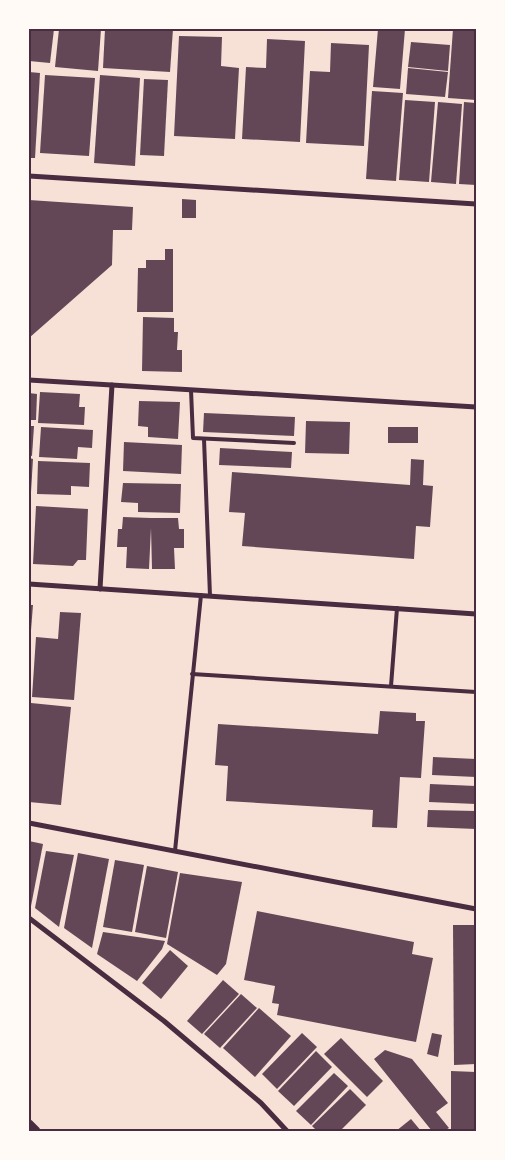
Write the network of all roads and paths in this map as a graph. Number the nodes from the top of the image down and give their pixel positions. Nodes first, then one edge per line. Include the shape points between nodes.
1 (29, 176) edge
2 (476, 204) edge
3 (29, 380) edge
4 (112, 386) junction
5 (192, 390) junction
6 (476, 407) edge
7 (204, 439) junction
8 (294, 444) dead end
9 (29, 584) edge
10 (100, 588) junction
11 (201, 595) junction
12 (210, 596) junction
13 (397, 608) junction
14 (476, 614) edge
15 (192, 674) junction
16 (391, 686) junction
17 (476, 692) edge
18 (29, 823) edge
19 (174, 851) junction
20 (476, 909) edge
21 (29, 918) edge
22 (29, 1124) edge
23 (36, 1131) edge
24 (287, 1131) edge

1 - 2 street
3 - 4 street
4 - 5 street
4 - 10 street
5 - 6 street
5 - 7 lane via 194,438
7 - 8 lane
7 - 12 lane
9 - 10 street
10 - 11 street
11 - 12 street
11 - 15 lane
12 - 13 street
13 - 14 street
13 - 16 lane
15 - 16 lane
15 - 19 lane
16 - 17 lane
18 - 19 street
19 - 20 street
21 - 24 street via 164,1021 261,1103
22 - 23 street

